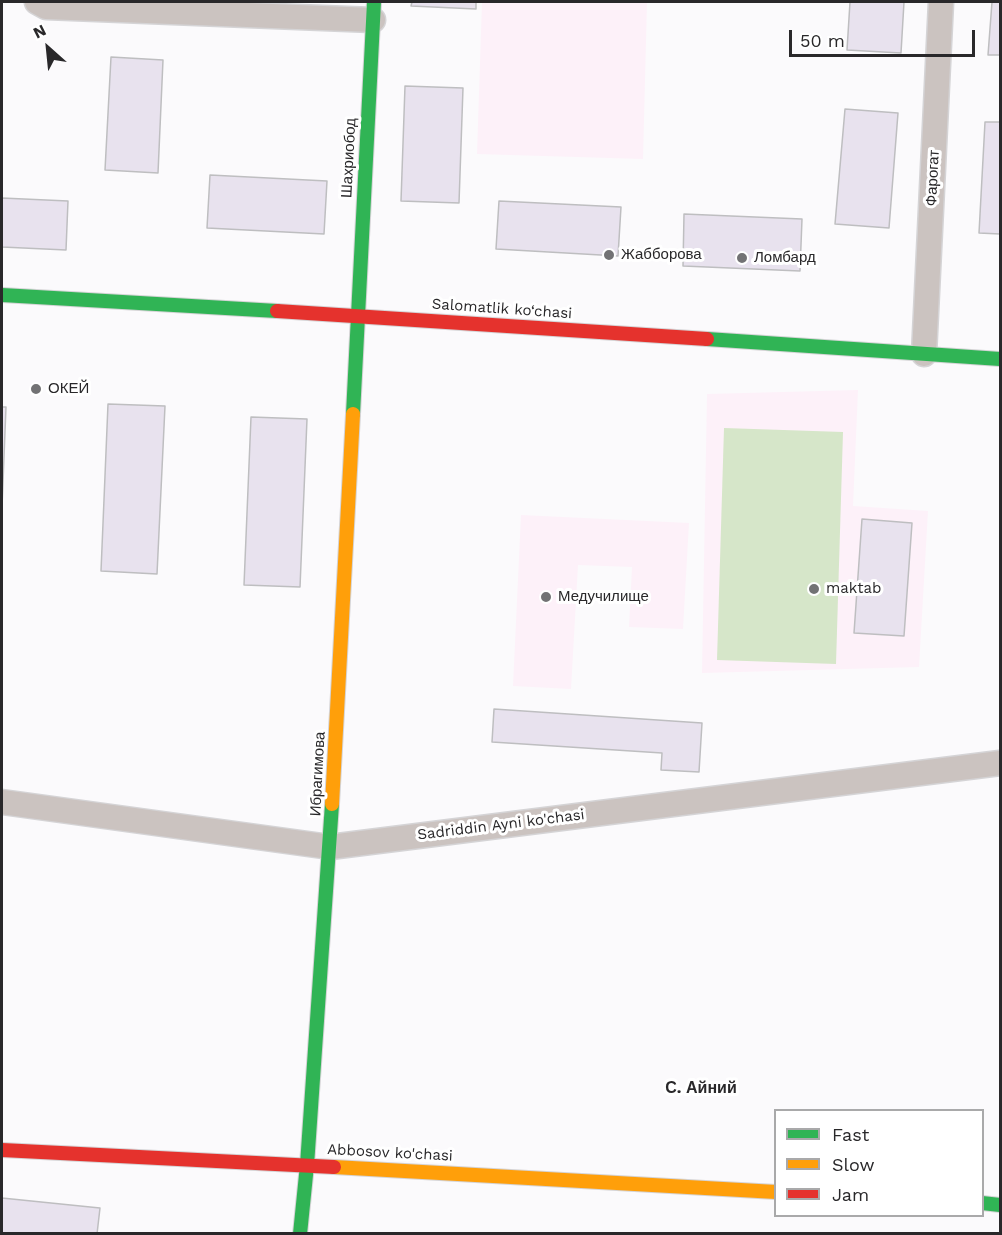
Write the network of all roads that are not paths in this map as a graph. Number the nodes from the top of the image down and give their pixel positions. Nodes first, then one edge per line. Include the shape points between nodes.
1 (37, 2) edge
2 (941, 2) edge
3 (374, 11) edge
4 (2, 295) edge
5 (357, 316) junction
6 (924, 354) junction
7 (1000, 359) edge
8 (1000, 763) edge
9 (2, 802) edge
10 (330, 847) junction
11 (2, 1150) edge
12 (307, 1165) junction
13 (774, 1192) edge
14 (984, 1203) edge
15 (1000, 1204) edge
16 (300, 1233) edge

1 - 3 street via 46,8
2 - 6 street, Фарогат
3 - 5 street, Шахриобод
4 - 5 street, Salomatlik ko‘chasi
5 - 6 street, Salomatlik ko‘chasi
5 - 10 street, Ибрагимова
6 - 7 street, Salomatlik ko‘chasi
8 - 10 street, Sadriddin Ayni ko'chasi
9 - 10 street, Sadriddin Ayni ko'chasi
10 - 12 street, Ибрагимова
11 - 12 street, Abbosov ko'chasi
12 - 13 street, Abbosov ko'chasi
12 - 16 street, Ибрагимова
14 - 15 street

